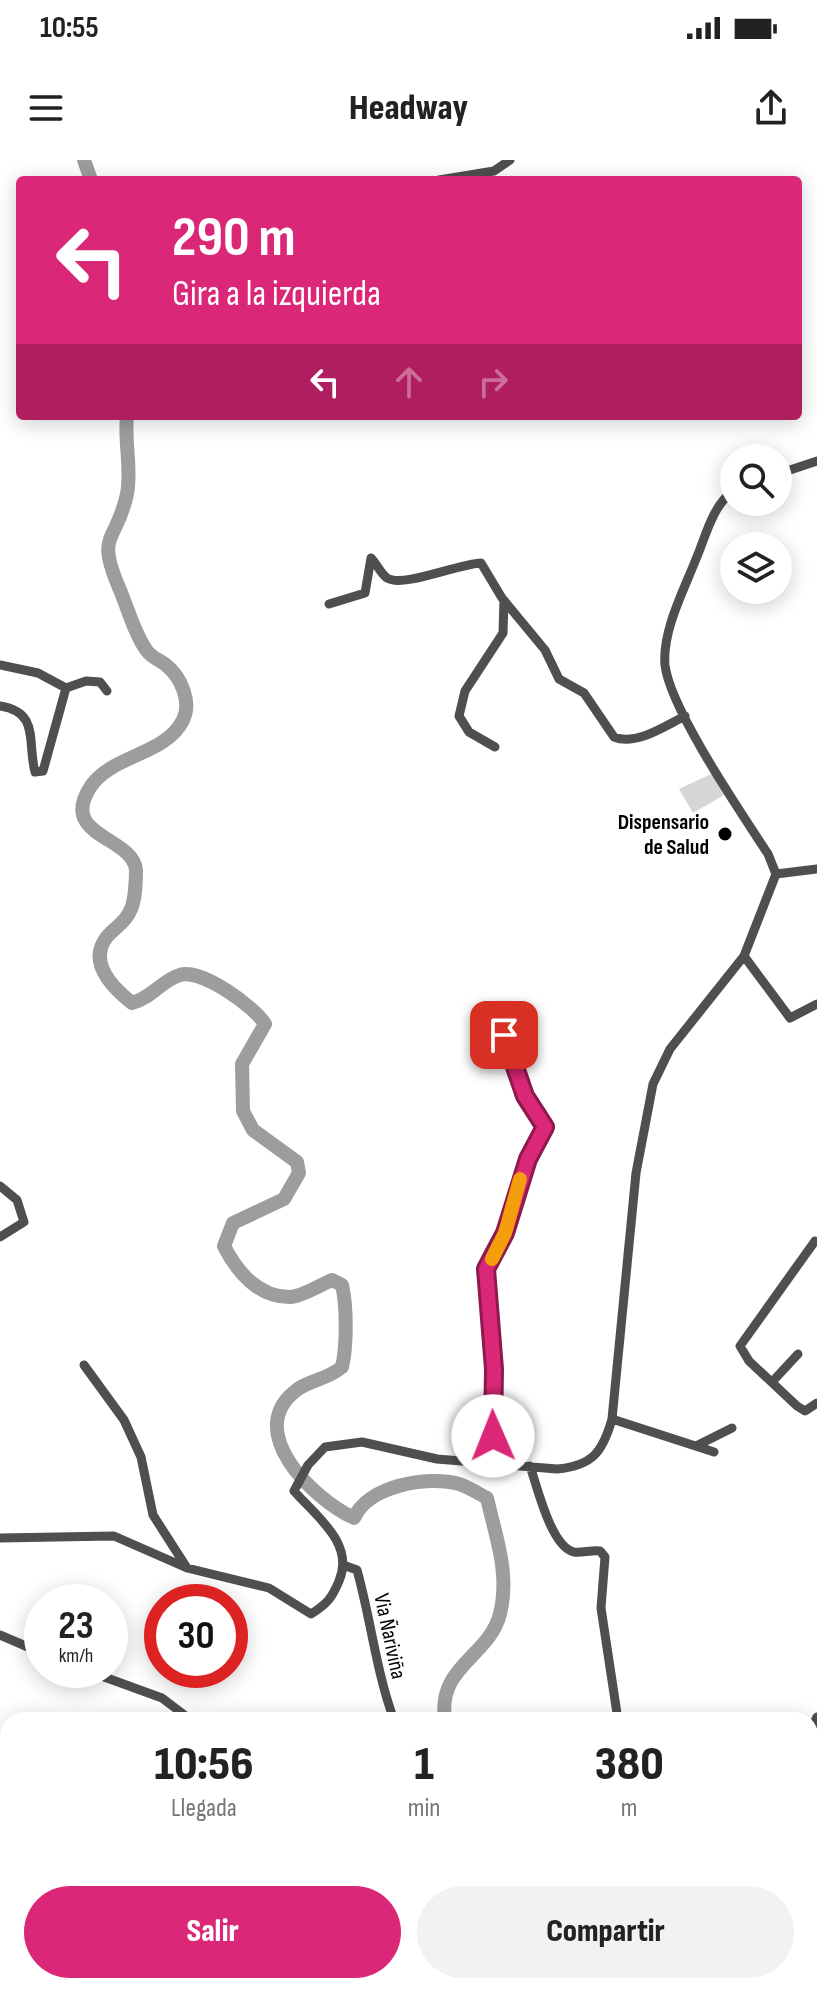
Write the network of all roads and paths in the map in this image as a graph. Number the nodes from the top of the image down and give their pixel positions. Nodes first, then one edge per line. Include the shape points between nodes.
1 (510, 160) edge
2 (463, 176) edge
3 (817, 461) edge
4 (792, 469) edge
5 (720, 505) edge
6 (504, 600) junction
7 (329, 604) dead end
8 (0, 665) edge
9 (66, 688) junction
10 (107, 691) dead end
11 (0, 706) edge
12 (685, 716) junction
13 (495, 747) dead end
14 (817, 869) edge
15 (776, 874) junction
16 (744, 956) junction
17 (817, 1004) edge
18 (504, 1035) dead end
19 (0, 1186) edge
20 (0, 1237) edge
21 (815, 1241) edge
22 (798, 1354) dead end
23 (84, 1365) dead end
24 (772, 1382) junction
25 (817, 1403) edge
26 (612, 1419) junction
27 (732, 1428) dead end
28 (692, 1447) junction
29 (714, 1452) dead end
30 (492, 1462) junction
31 (530, 1466) junction
32 (0, 1538) edge
33 (346, 1566) junction
34 (187, 1568) junction
35 (0, 1635) edge
36 (24, 1645) edge
37 (128, 1686) edge
38 (180, 1712) edge
39 (391, 1712) edge
40 (617, 1712) edge

1 - 2 street via 494,171
3 - 4 street
5 - 12 street via 666,646 669,683
6 - 7 street via 481,563 399,582 386,577 371,558 365,593
6 - 12 street via 545,650 559,679 584,693 614,737 645,736
6 - 13 street via 503,633 465,691 459,716 469,732
8 - 9 street via 38,673
9 - 10 street via 100,682
9 - 11 street via 40,773 31,756 27,719 19,710
12 - 15 street
14 - 15 street
15 - 16 street
16 - 17 street via 790,1018
16 - 26 street via 670,1049 653,1084 636,1173
18 - 30 street via 525,1096 545,1127 486,1269 494,1369
19 - 20 street via 17,1200 24,1222
21 - 24 street via 741,1341 741,1351
22 - 24 street
23 - 34 street via 130,1433 141,1457 153,1515
24 - 25 street via 805,1411
26 - 28 street
26 - 31 street via 606,1442 587,1464
27 - 28 street
28 - 29 street
30 - 31 street
30 - 33 street via 362,1442 325,1447 294,1491 338,1540
31 - 40 street via 560,1542 576,1553 600,1551 605,1557 600,1596
32 - 34 street via 114,1536
33 - 34 street via 330,1602 311,1614 269,1588
33 - 39 street, Via Ñariviña via 357,1570
35 - 36 street
37 - 38 street via 162,1698

